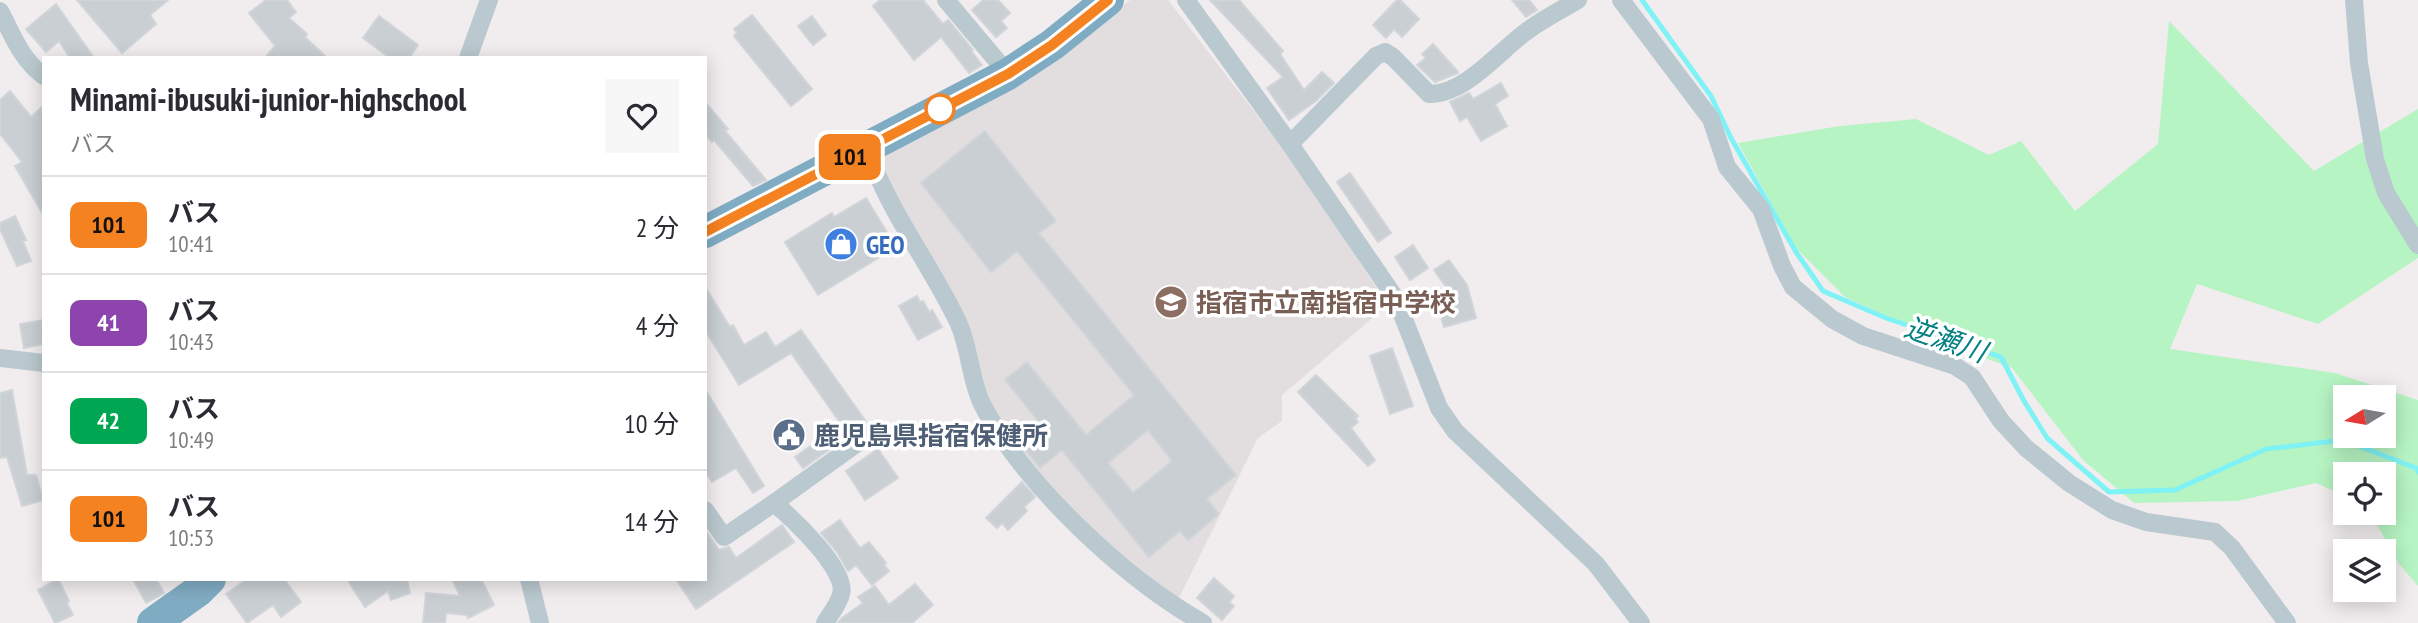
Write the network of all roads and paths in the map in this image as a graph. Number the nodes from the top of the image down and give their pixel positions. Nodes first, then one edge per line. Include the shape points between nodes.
1 (489, 0) edge
2 (946, 0) edge
3 (1108, 0) edge
4 (1186, 0) edge
5 (1578, 0) edge
6 (1621, 0) edge
7 (2354, 0) edge
8 (0, 11) edge
9 (469, 56) edge
10 (1008, 74) junction
11 (42, 75) edge
12 (1290, 144) junction
13 (867, 148) junction
14 (707, 231) edge
15 (2418, 245) edge
16 (0, 358) edge
17 (42, 363) edge
18 (870, 434) dead end
19 (774, 503) junction
20 (707, 513) edge
21 (208, 581) edge
22 (530, 581) edge
23 (153, 623) edge
24 (540, 623) edge
25 (825, 623) edge
26 (1203, 623) edge
27 (1641, 623) edge
28 (2287, 623) edge

1 - 9 street
2 - 10 street
3 - 10 highway
4 - 12 street
5 - 12 street via 1525,32 1488,67 1441,94 1429,94 1385,52 1376,56
6 - 28 street via 1711,119 1727,167 1761,209 1793,287 1832,319 1863,336 1955,366 1972,377 2001,421 2026,448 2112,510 2146,522 2215,532
7 - 15 street via 2375,159 2386,193
8 - 11 street via 22,52
10 - 13 highway
12 - 27 street via 1396,299 1439,408 1455,431 1596,564
13 - 14 highway
13 - 26 street via 890,202 958,323 978,395 1003,437 1071,520 1136,577
16 - 17 street
18 - 19 street
19 - 20 street via 724,537
19 - 25 street via 839,576 841,595
21 - 23 highway
22 - 24 street

